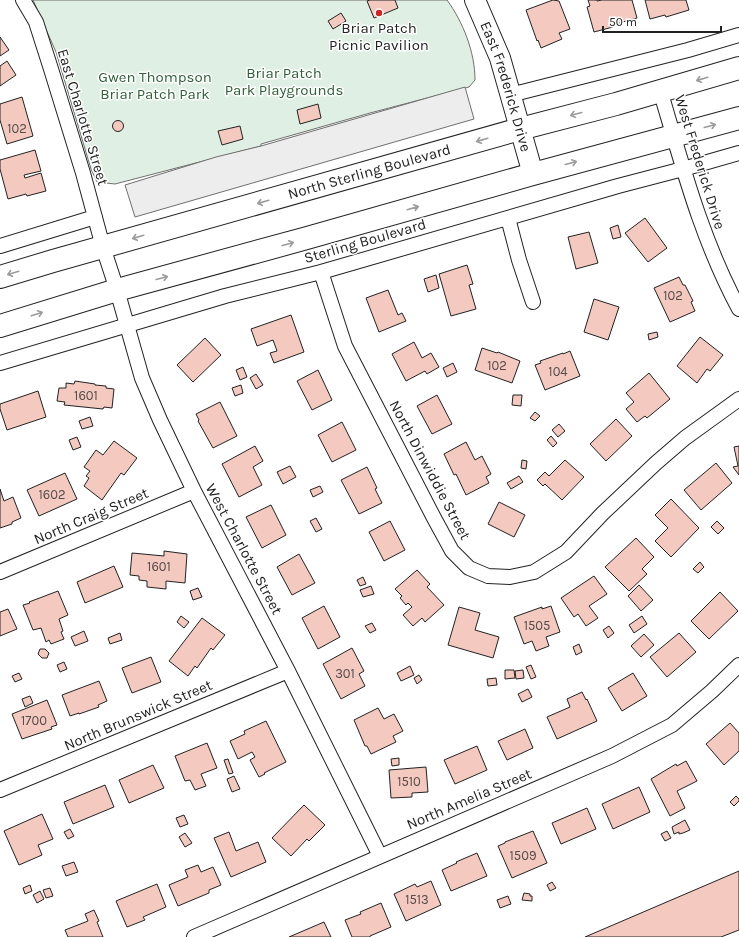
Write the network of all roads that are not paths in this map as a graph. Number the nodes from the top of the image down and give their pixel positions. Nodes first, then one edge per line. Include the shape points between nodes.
1 (23, 0) edge
2 (474, 0) edge
3 (739, 35) edge
4 (739, 68) edge
5 (660, 90) junction
6 (510, 95) junction
7 (739, 118) edge
8 (520, 129) junction
9 (674, 136) junction
10 (739, 153) edge
11 (684, 169) junction
12 (533, 174) junction
13 (95, 217) junction
14 (508, 218) junction
15 (0, 246) edge
16 (103, 247) junction
17 (321, 272) junction
18 (0, 277) edge
19 (117, 290) junction
20 (533, 302) dead end
21 (739, 309) edge
22 (127, 325) junction
23 (0, 326) edge
24 (0, 363) edge
25 (739, 399) edge
26 (194, 491) junction
27 (0, 572) edge
28 (739, 664) edge
29 (288, 671) junction
30 (0, 790) edge
31 (380, 856) junction
32 (194, 937) edge

1 - 13 street, East Charlotte Street via 36,22
2 - 6 street, East Frederick Drive via 500,58
3 - 6 street
4 -> 5 main road, North Sterling Boulevard
5 -> 8 main road, North Sterling Boulevard
5 - 9 street, West Frederick Drive
6 - 8 street, East Frederick Drive
9 -> 7 main road
8 - 12 street, East Frederick Drive
8 -> 16 main road, North Sterling Boulevard
9 - 11 street, West Frederick Drive
12 -> 9 main road
10 - 11 street, Sterling Boulevard
11 - 14 street, Sterling Boulevard
11 - 21 street, West Frederick Drive via 704,233 719,271
19 -> 12 main road
13 - 15 street
13 - 16 street, East Charlotte Street
14 - 17 street, Sterling Boulevard
14 - 20 street
16 -> 18 main road, North Sterling Boulevard
16 - 19 street, West Charlotte Street
17 - 22 street, Sterling Boulevard via 225,296
17 - 25 street, North Dinwiddie Street via 346,346 452,551 469,568 488,576 510,577 534,572 566,552 656,463 685,438
19 - 22 street, West Charlotte Street
23 -> 19 main road
22 - 24 street, Sterling Boulevard
22 - 26 street, West Charlotte Street via 142,378
26 - 27 street, North Craig Street
26 - 29 street, West Charlotte Street
28 - 31 street, North Amelia Street via 672,725 612,756
29 - 30 street, North Brunswick Street
29 - 31 street, West Charlotte Street
31 - 32 street, North Amelia Street

